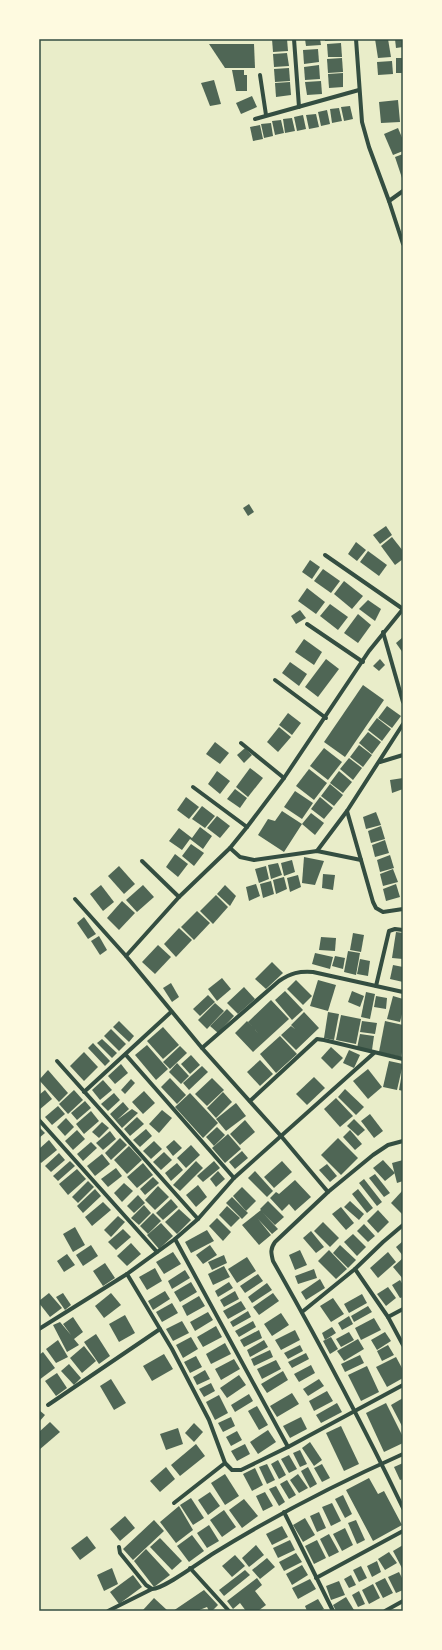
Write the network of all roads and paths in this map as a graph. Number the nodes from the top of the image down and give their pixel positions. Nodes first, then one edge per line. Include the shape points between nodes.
1 (294, 39) edge
2 (356, 39) edge
3 (260, 75) dead end
4 (359, 90) junction
5 (299, 107) junction
6 (266, 115) junction
7 (255, 119) dead end
8 (403, 191) edge
9 (389, 201) junction
10 (403, 244) edge
11 (325, 555) dead end
12 (403, 609) edge
13 (307, 624) dead end
14 (383, 632) junction
15 (363, 662) junction
16 (275, 680) dead end
17 (403, 702) edge
18 (326, 718) junction
19 (403, 724) edge
20 (241, 743) dead end
21 (403, 754) edge
22 (380, 762) junction
23 (284, 778) junction
24 (193, 787) dead end
25 (347, 811) junction
26 (247, 827) junction
27 (230, 848) junction
28 (317, 851) junction
29 (142, 860) dead end
30 (361, 860) junction
31 (179, 897) junction
32 (74, 899) dead end
33 (403, 909) edge
34 (403, 930) edge
35 (126, 956) junction
36 (376, 986) junction
37 (403, 992) edge
38 (172, 1012) junction
39 (202, 1048) junction
40 (374, 1053) junction
41 (126, 1055) junction
42 (403, 1059) edge
43 (57, 1061) dead end
44 (84, 1092) junction
45 (250, 1101) junction
46 (39, 1120) edge
47 (281, 1136) junction
48 (403, 1141) edge
49 (234, 1178) junction
50 (328, 1192) junction
51 (198, 1219) junction
52 (403, 1226) edge
53 (175, 1239) junction
54 (157, 1252) junction
55 (355, 1269) junction
56 (127, 1274) junction
57 (403, 1309) edge
58 (302, 1312) junction
59 (388, 1317) junction
60 (39, 1329) edge
61 (160, 1329) junction
62 (403, 1345) edge
63 (403, 1385) edge
64 (48, 1405) dead end
65 (353, 1411) junction
66 (288, 1447) junction
67 (403, 1454) edge
68 (225, 1464) junction
69 (382, 1464) junction
70 (174, 1503) dead end
71 (403, 1508) edge
72 (284, 1512) junction
73 (403, 1531) edge
74 (119, 1547) dead end
75 (190, 1568) junction
76 (316, 1578) junction
77 (152, 1589) junction
78 (403, 1601) edge
79 (111, 1610) edge
80 (229, 1611) edge
81 (333, 1611) edge
82 (385, 1611) edge

1 - 5 street
2 - 4 street
3 - 6 street
4 - 5 street
4 - 9 street via 362,122 369,148
5 - 6 street
6 - 7 street
8 - 9 street
9 - 10 street
11 - 12 street
12 - 14 street
13 - 15 street
14 - 15 street
14 - 17 street
15 - 18 street
16 - 18 street
18 - 23 street
19 - 22 street
20 - 23 street
21 - 22 street
22 - 25 street
23 - 26 street
24 - 26 street
25 - 28 street
25 - 30 street
26 - 27 street
27 - 28 street via 240,857 254,860
27 - 31 street
28 - 30 street
29 - 31 street
30 - 33 street via 376,908 383,912
31 - 35 street
32 - 35 street
34 - 36 street via 389,931
35 - 38 street
36 - 37 street
36 - 39 street via 313,972 291,973
38 - 39 street
38 - 41 street
39 - 45 street
40 - 42 street
40 - 45 street via 317,1039
40 - 47 street
41 - 44 street
41 - 49 street
43 - 44 street
44 - 51 street
45 - 47 street
46 - 54 street
47 - 49 street
47 - 50 street
48 - 50 street via 388,1145
49 - 51 street
50 - 58 street via 275,1242 271,1249 273,1261
51 - 53 street
52 - 55 street via 382,1242
53 - 54 street
53 - 66 street
54 - 56 street
55 - 58 street
55 - 59 street
56 - 60 street
56 - 61 street
57 - 59 street
58 - 65 street
59 - 62 street
61 - 64 street
61 - 68 street via 209,1420
63 - 65 street
65 - 66 street
65 - 69 street
66 - 68 street via 241,1470 232,1470
67 - 69 street
68 - 70 street
69 - 71 street
69 - 72 street
72 - 75 street
72 - 76 street
73 - 76 street
74 - 77 street via 120,1553
75 - 77 street via 165,1586
75 - 80 street
76 - 81 street
77 - 79 street
78 - 82 street

